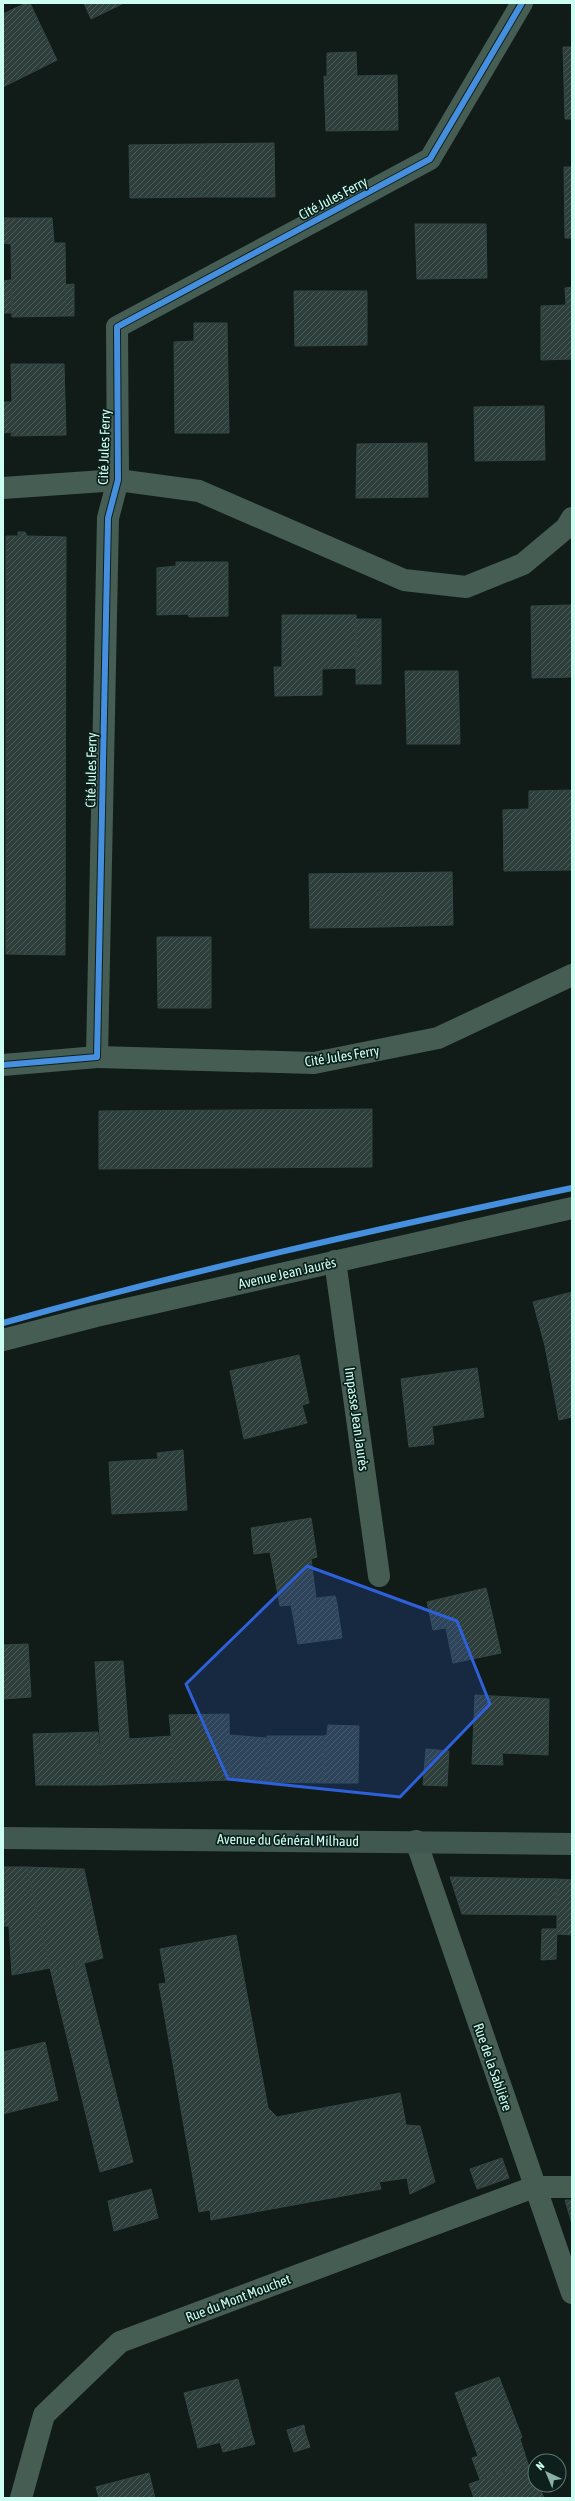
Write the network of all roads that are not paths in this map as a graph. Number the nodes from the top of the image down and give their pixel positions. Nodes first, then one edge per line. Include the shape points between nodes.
1 (522, 3) edge
2 (118, 480) junction
3 (3, 488) edge
4 (572, 518) edge
5 (572, 975) edge
6 (97, 1057) junction
7 (3, 1065) edge
8 (572, 1208) edge
9 (335, 1261) junction
10 (3, 1340) edge
11 (379, 1576) dead end
12 (3, 1838) edge
13 (416, 1841) junction
14 (572, 1844) edge
15 (534, 2187) junction
16 (572, 2187) edge
17 (572, 2293) edge
18 (21, 2498) edge

1 - 2 street, Cité Jules Ferry via 430,159 117,327
2 - 3 street, Cité Jules Ferry
2 - 4 street, Cité Jules Ferry via 199,491 404,580 466,588 523,564 566,528
2 - 6 street, Cité Jules Ferry via 108,518
5 - 6 street, Cité Jules Ferry via 438,1038 314,1063
6 - 7 street, Cité Jules Ferry
8 - 9 street, Avenue Jean Jaurès
9 - 10 street, Avenue Jean Jaurès
9 - 11 street, Impasse Jean Jaurès
12 - 13 main road, Avenue du Général Milhaud
13 - 14 main road, Avenue du Général Milhaud
13 - 15 street, Rue de la Sablière
15 - 16 street
15 - 17 street, Rue de la Sablière
15 - 18 street, Rue du Mont Mouchet via 120,2342 44,2415

